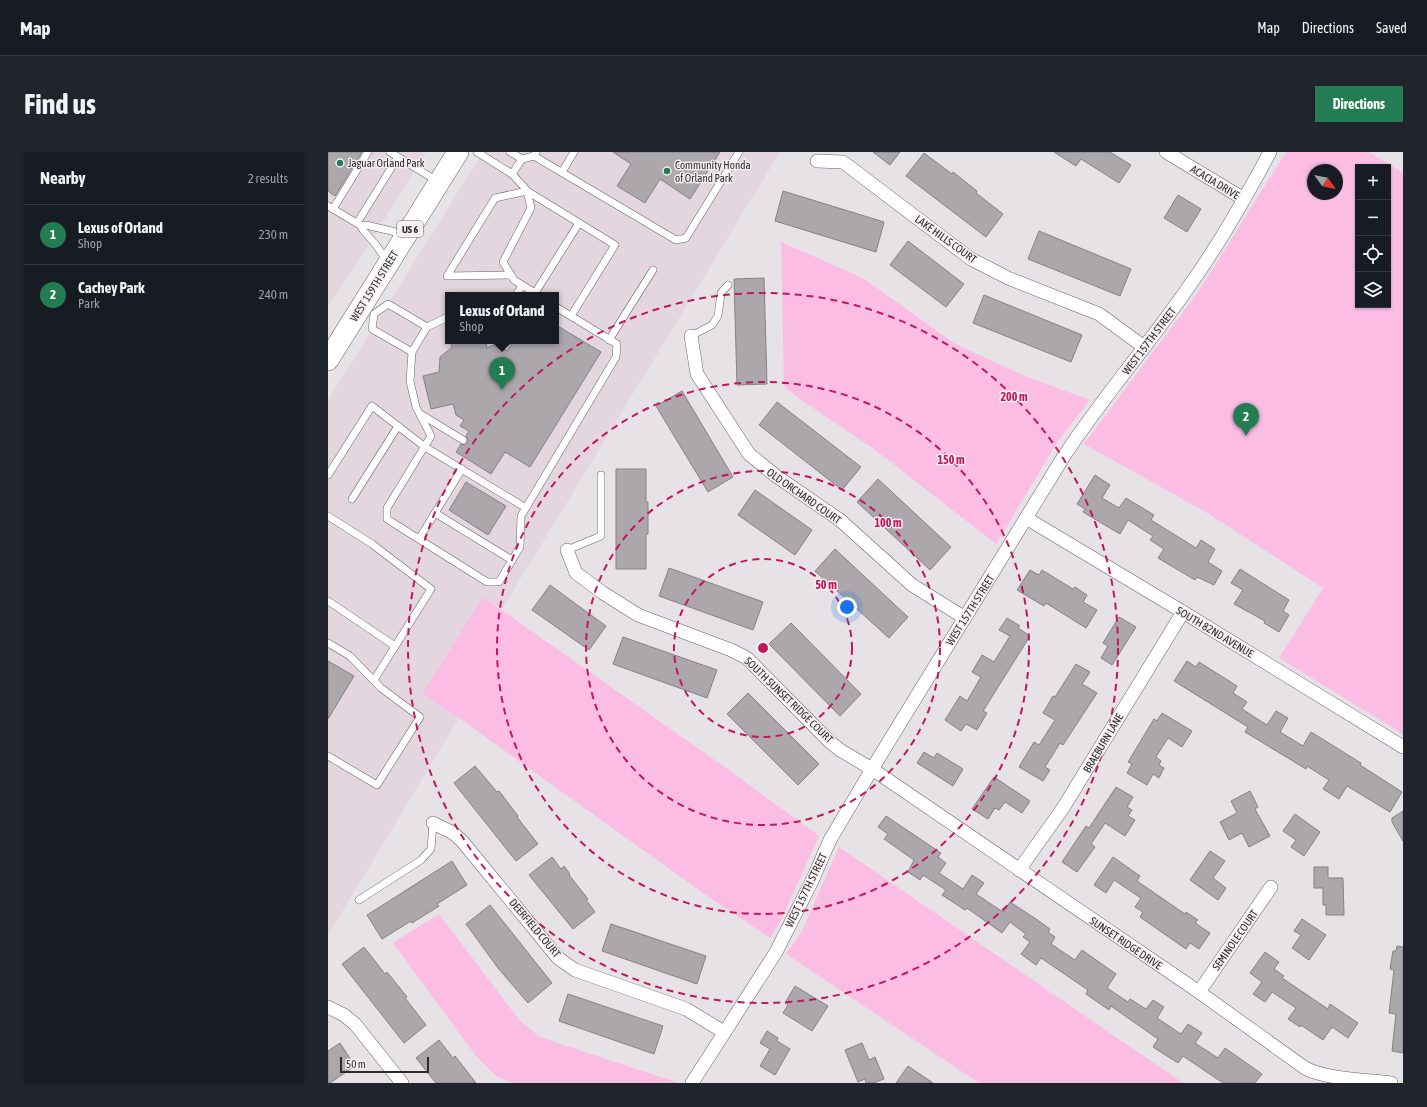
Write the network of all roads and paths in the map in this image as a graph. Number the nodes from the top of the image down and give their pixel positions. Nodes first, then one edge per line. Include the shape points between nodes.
1 (368, 152) edge
2 (390, 152) edge
3 (458, 152) edge
4 (477, 152) edge
5 (510, 152) edge
6 (574, 152) edge
7 (739, 152) edge
8 (1166, 152) edge
9 (1270, 152) edge
10 (535, 154) edge
11 (398, 157) junction
12 (522, 160) junction
13 (817, 161) dead end
14 (562, 172) junction
15 (512, 174) junction
16 (439, 182) junction
17 (527, 191) junction
18 (1244, 199) junction
19 (331, 207) edge
20 (579, 223) junction
21 (359, 224) junction
22 (406, 235) junction
23 (388, 263) junction
24 (653, 270) dead end
25 (510, 275) junction
26 (728, 285) dead end
27 (522, 286) junction
28 (518, 292) edge
29 (532, 292) edge
30 (537, 292) edge
31 (559, 309) edge
32 (368, 310) junction
33 (571, 316) junction
34 (445, 319) edge
35 (427, 328) junction
36 (691, 336) joint
37 (609, 340) junction
38 (1144, 347) junction
39 (412, 352) junction
40 (328, 360) edge
41 (421, 415) junction
42 (398, 426) junction
43 (462, 440) dead end
44 (425, 447) junction
45 (462, 469) junction
46 (328, 475) edge
47 (601, 475) dead end
48 (352, 499) dead end
49 (526, 508) junction
50 (435, 513) junction
51 (328, 516) edge
52 (1026, 518) junction
53 (418, 539) junction
54 (567, 550) joint
55 (512, 560) junction
56 (328, 601) edge
57 (1183, 612) junction
58 (965, 618) junction
59 (328, 643) edge
60 (395, 646) junction
61 (374, 680) junction
62 (1403, 747) edge
63 (328, 756) edge
64 (872, 769) junction
65 (433, 823) joint
66 (1019, 870) junction
67 (1271, 887) dead end
68 (359, 900) dead end
69 (1199, 992) junction
70 (328, 1007) edge
71 (724, 1032) junction
72 (402, 1083) edge
73 (692, 1083) edge
74 (1391, 1083) edge

1 - 19 lane
2 - 11 lane
3 - 16 main road, WEST 159TH STREET / US 6
4 - 15 lane
5 - 12 lane
6 - 14 lane
7 - 14 lane via 686,238 676,240
8 - 18 street, ACACIA DRIVE
9 - 18 street, WEST 157TH STREET
10 - 12 lane
10 - 14 lane
11 - 16 lane
11 - 21 lane
12 - 15 lane
13 - 38 street, LAKE HILLS COURT via 843,162 971,259 1008,278 1099,314
15 - 17 lane
16 - 22 main road, WEST 159TH STREET / US 6
17 - 20 lane
17 - 25 lane via 531,208 503,262
17 - 25 lane via 495,198 447,276
18 - 38 street, WEST 157TH STREET via 1208,260
19 - 21 lane
20 - 30 lane
20 - 33 lane via 615,245
21 - 22 lane
21 - 23 lane
22 - 23 main road, WEST 159TH STREET / US 6
23 - 32 main road, WEST 159TH STREET / US 6
24 - 37 lane
25 - 27 lane
26 - 36 lane via 721,294 718,316 712,325
27 - 28 lane
27 - 29 lane
31 - 33 lane
32 - 35 lane via 388,304
32 - 39 lane via 372,329
32 - 40 main road, WEST 159TH STREET / US 6
33 - 37 lane
34 - 35 lane
35 - 39 lane
36 - 58 street, OLD ORCHARD COURT via 697,374 749,454 840,520 912,585
37 - 49 lane via 617,344 616,357
38 - 52 street, WEST 157TH STREET via 1087,421
39 - 41 lane via 410,381 416,407
41 - 43 lane
41 - 44 lane via 431,436
42 - 44 lane
42 - 46 lane via 372,406
42 - 48 lane
44 - 45 lane
44 - 53 lane via 387,508 387,519
45 - 49 lane
45 - 50 lane
47 - 54 lane via 601,536
49 - 55 lane via 521,516 520,547
50 - 53 lane
50 - 55 lane
51 - 60 lane via 372,544 431,589
52 - 57 street, SOUTH 82ND AVENUE
52 - 58 street, WEST 157TH STREET
53 - 55 lane via 487,582 499,582
54 - 64 street, SOUTH SUNSET RIDGE COURT via 576,573 638,615 747,658 830,742
56 - 60 lane
57 - 62 street, SOUTH 82ND AVENUE
57 - 66 street, BRAEBURN LANE via 1063,808
58 - 64 street, WEST 157TH STREET
59 - 61 lane via 350,656
60 - 61 lane
61 - 63 lane via 420,717 377,785
64 - 66 street, SUNSET RIDGE DRIVE
64 - 71 street, WEST 157TH STREET via 830,840 776,952
65 - 68 lane via 431,849 421,860
65 - 71 street, DEERFIELD COURT via 453,833 462,841 558,958 575,970 686,1009
66 - 69 street, SUNSET RIDGE DRIVE
67 - 69 street, SEMINOLE COURT
69 - 74 street, SUNSET RIDGE DRIVE via 1313,1073
70 - 72 street via 355,1024
71 - 73 street, WEST 157TH STREET

